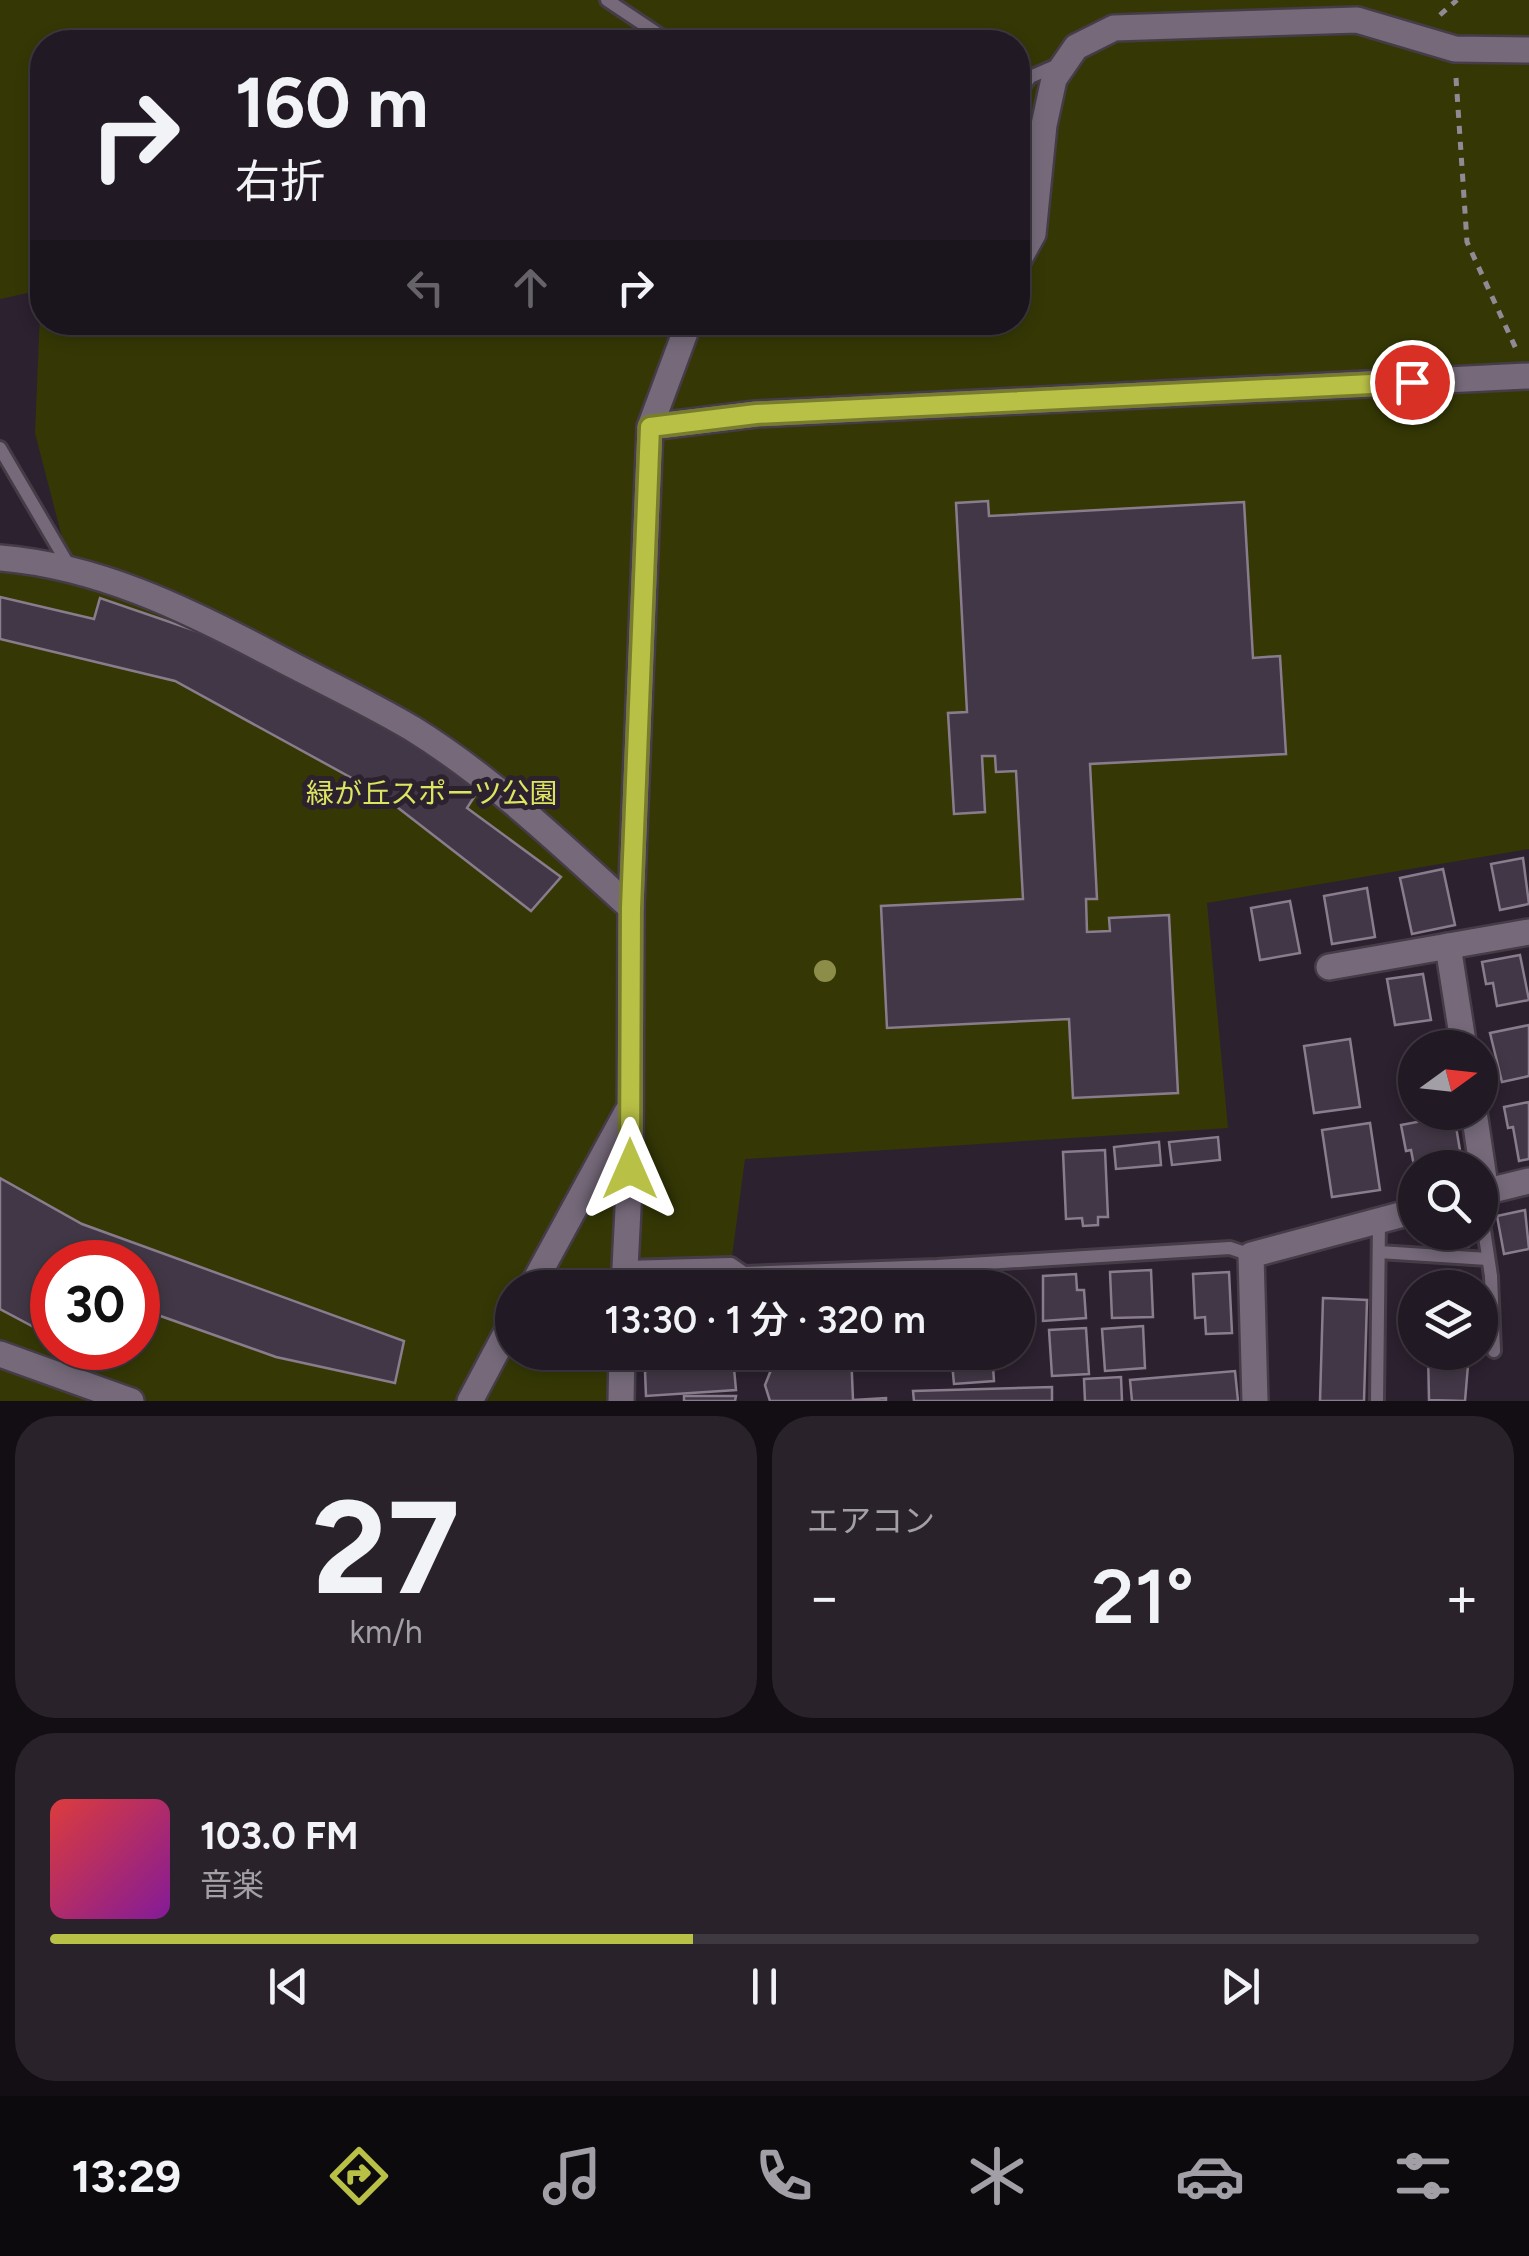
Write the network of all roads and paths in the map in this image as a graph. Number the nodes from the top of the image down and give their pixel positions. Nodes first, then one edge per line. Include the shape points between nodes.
1 (607, 0) edge
2 (652, 30) edge
3 (1454, 48) junction
4 (1529, 50) edge
5 (1065, 62) junction
6 (1030, 77) edge
7 (1030, 239) edge
8 (685, 335) edge
9 (1529, 377) edge
10 (650, 427) junction
11 (0, 448) edge
12 (0, 558) edge
13 (71, 568) junction
14 (631, 908) junction
15 (1529, 932) edge
16 (1448, 946) junction
17 (1328, 967) dead end
18 (1461, 1030) edge
19 (629, 1107) junction
20 (1529, 1181) edge
21 (1498, 1191) edge
22 (1398, 1216) edge
23 (1380, 1221) junction
24 (1487, 1250) edge
25 (1379, 1252) junction
26 (1251, 1256) junction
27 (1488, 1259) junction
28 (541, 1270) edge
29 (625, 1270) edge
30 (683, 1270) edge
31 (740, 1270) edge
32 (827, 1270) edge
33 (1489, 1270) edge
34 (0, 1354) edge
35 (495, 1354) edge
36 (622, 1370) edge
37 (131, 1401) edge
38 (470, 1401) edge
39 (621, 1401) edge
40 (1255, 1401) edge
41 (1377, 1401) edge

1 - 2 lane
3 - 4 street
3 - 5 street via 1356,20 1114,28 1076,46
3 - 9 path via 1467,242
5 - 6 lane
5 - 7 street via 1054,79 1044,125
8 - 10 street
9 - 10 street via 756,414
10 - 14 street
11 - 13 lane
12 - 13 street
13 - 14 street via 207,620 414,730
14 - 19 street
15 - 16 street
16 - 17 street
16 - 18 street
19 - 28 street
19 - 29 street
20 - 21 street
22 - 23 street
23 - 25 lane
23 - 26 street
24 - 27 lane
25 - 27 lane
25 - 41 lane
26 - 32 lane via 1230,1248
26 - 40 street
27 - 33 lane
30 - 31 lane via 732,1264
34 - 37 street
35 - 38 street
36 - 39 street

